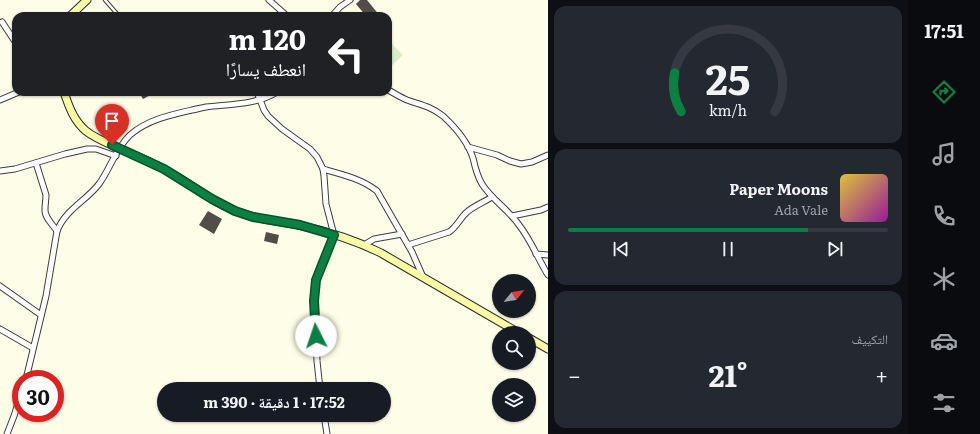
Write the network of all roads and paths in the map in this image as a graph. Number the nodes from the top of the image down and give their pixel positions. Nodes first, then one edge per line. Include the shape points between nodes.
1 (87, 0) edge
2 (105, 0) edge
3 (269, 0) edge
4 (350, 0) edge
5 (74, 12) edge
6 (116, 12) edge
7 (279, 12) edge
8 (336, 12) edge
9 (2, 22) dead end
10 (12, 37) edge
11 (392, 92) edge
12 (12, 95) edge
13 (65, 96) edge
14 (258, 96) edge
15 (268, 96) edge
16 (0, 100) edge
17 (260, 100) junction
18 (120, 148) junction
19 (468, 148) junction
20 (548, 155) edge
21 (116, 156) junction
22 (36, 163) junction
23 (323, 169) junction
24 (0, 172) edge
25 (492, 197) junction
26 (548, 207) edge
27 (512, 216) junction
28 (57, 231) junction
29 (402, 234) junction
30 (334, 235) junction
31 (364, 245) junction
32 (408, 245) junction
33 (536, 254) junction
34 (548, 255) edge
35 (548, 276) edge
36 (423, 278) junction
37 (0, 286) edge
38 (41, 315) junction
39 (507, 326) edge
40 (0, 329) edge
41 (536, 342) edge
42 (33, 348) junction
43 (548, 349) edge
44 (28, 370) edge
45 (319, 382) edge
46 (12, 421) edge
47 (325, 422) edge
48 (7, 434) edge
49 (327, 434) edge

1 - 5 main road
2 - 6 lane
3 - 7 street
4 - 8 street
9 - 10 street
11 - 19 street via 433,109 444,117
12 - 16 street
13 - 18 main road via 70,110 86,131
14 - 17 street
15 - 17 street
17 - 18 street via 205,107 163,117 141,127 129,136
17 - 23 street via 271,119 310,149
18 - 21 street
18 - 30 main road via 164,169 235,211
19 - 20 street via 520,164
19 - 25 street via 478,178
21 - 22 street via 96,149 87,149
21 - 28 street via 98,185 66,217
22 - 24 street
22 - 28 street via 46,195 46,214
23 - 29 street via 371,186 380,195
23 - 30 street via 326,204
25 - 27 street
25 - 32 street via 469,210 449,232
26 - 27 street
27 - 33 street via 524,231
28 - 38 street
29 - 31 street via 374,239
29 - 32 street
30 - 31 main road
30 - 45 street via 316,280 314,301
31 - 36 main road
32 - 36 street
33 - 34 street
33 - 35 street
36 - 39 main road
37 - 38 street
38 - 42 street
40 - 42 street
41 - 43 main road
42 - 44 street
46 - 48 street
47 - 49 street

